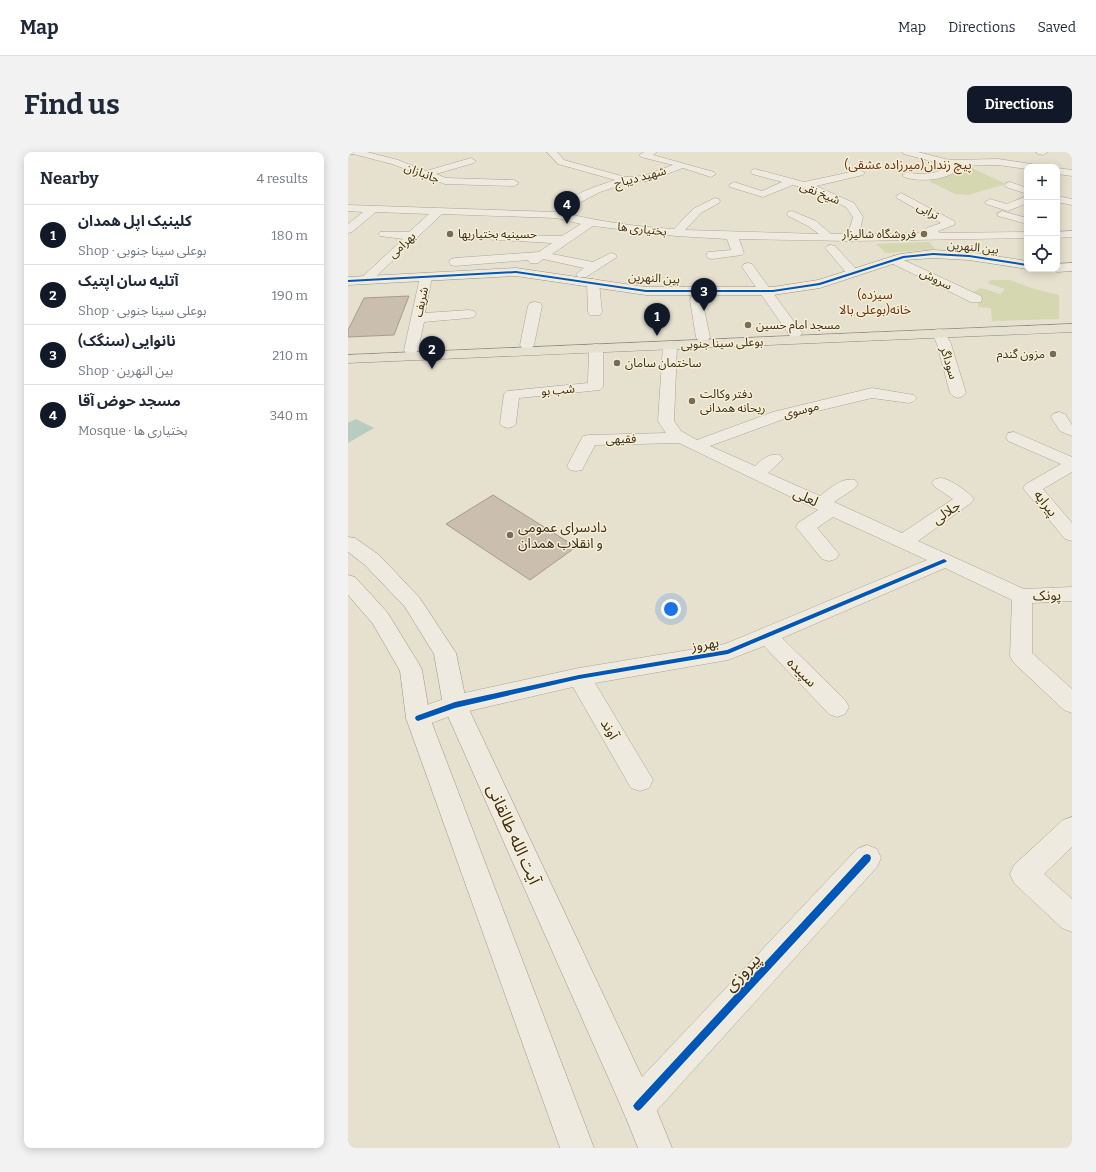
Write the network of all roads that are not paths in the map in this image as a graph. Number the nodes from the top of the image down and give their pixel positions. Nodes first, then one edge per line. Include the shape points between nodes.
1 (356, 152) edge
2 (552, 152) edge
3 (652, 152) edge
4 (907, 152) edge
5 (923, 154) edge
6 (472, 161) dead end
7 (949, 163) junction
8 (682, 165) junction
9 (1024, 166) edge
10 (1060, 171) edge
11 (662, 172) junction
12 (756, 172) dead end
13 (860, 173) dead end
14 (1072, 173) edge
15 (425, 174) junction
16 (711, 174) dead end
17 (907, 175) dead end
18 (675, 177) dead end
19 (644, 179) junction
20 (625, 180) junction
21 (792, 182) junction
22 (514, 183) dead end
23 (658, 183) dead end
24 (734, 185) dead end
25 (804, 185) junction
26 (1010, 185) dead end
27 (1024, 192) edge
28 (1024, 195) edge
29 (901, 196) dead end
30 (834, 198) junction
31 (1060, 200) edge
32 (716, 201) dead end
33 (815, 202) dead end
34 (990, 202) dead end
35 (1072, 202) edge
36 (348, 208) edge
37 (374, 208) junction
38 (440, 210) junction
39 (588, 210) dead end
40 (792, 214) dead end
41 (1002, 214) dead end
42 (556, 215) junction
43 (1024, 220) edge
44 (584, 222) junction
45 (990, 224) dead end
46 (348, 230) edge
47 (676, 233) junction
48 (384, 234) dead end
49 (1072, 234) edge
50 (1024, 235) edge
51 (1060, 235) edge
52 (412, 236) junction
53 (480, 236) dead end
54 (732, 236) junction
55 (1005, 236) junction
56 (937, 237) junction
57 (852, 238) junction
58 (564, 240) junction
59 (830, 243) junction
60 (457, 247) dead end
61 (541, 255) junction
62 (712, 255) dead end
63 (945, 255) junction
64 (611, 257) dead end
65 (895, 260) junction
66 (455, 262) junction
67 (1024, 265) edge
68 (593, 266) junction
69 (748, 267) dead end
70 (1072, 267) edge
71 (1060, 268) edge
72 (516, 272) junction
73 (854, 274) junction
74 (454, 275) junction
75 (426, 277) junction
76 (364, 280) junction
77 (573, 280) junction
78 (348, 281) edge
79 (592, 283) junction
80 (764, 291) junction
81 (976, 299) dead end
82 (696, 300) dead end
83 (535, 306) dead end
84 (595, 312) dead end
85 (469, 314) dead end
86 (418, 318) junction
87 (1072, 322) edge
88 (1072, 328) edge
89 (939, 333) junction
90 (795, 334) junction
91 (703, 337) junction
92 (527, 345) junction
93 (670, 345) junction
94 (596, 348) junction
95 (411, 350) junction
96 (348, 352) edge
97 (348, 358) edge
98 (958, 393) dead end
99 (909, 398) dead end
100 (1059, 417) dead end
101 (508, 423) dead end
102 (1072, 431) edge
103 (1014, 437) dead end
104 (689, 442) junction
105 (774, 459) dead end
106 (1072, 464) edge
107 (576, 466) dead end
108 (756, 474) junction
109 (941, 483) dead end
110 (849, 484) dead end
111 (826, 506) junction
112 (1072, 535) edge
113 (903, 542) junction
114 (348, 543) edge
115 (829, 554) dead end
116 (944, 561) junction
117 (348, 582) edge
118 (1072, 594) edge
119 (1022, 596) junction
120 (768, 637) junction
121 (579, 677) junction
122 (1072, 703) edge
123 (455, 705) junction
124 (837, 707) dead end
125 (418, 718) junction
126 (640, 780) dead end
127 (1072, 828) edge
128 (867, 858) dead end
129 (1072, 918) edge
130 (638, 1106) junction
131 (577, 1148) edge
132 (655, 1148) edge

1 - 15 street, جانبازان via 395,162
2 - 20 street via 561,162
3 - 8 street, شهید دیباج via 644,155
4 - 5 street
5 - 7 street
6 - 15 street
7 - 9 street via 998,162
7 - 17 street via 953,169 943,174 925,178
8 - 11 street, شهید دیباج
8 - 16 street
10 - 14 street
11 - 18 street
11 - 19 street, شهید دیباج
12 - 21 street, شیخ نقی
13 - 25 street
15 - 22 street, جانبازان via 446,182
19 - 20 street, شهید دیباج
19 - 23 street
20 - 42 street, شهید دیباج via 596,190
21 - 24 street via 763,194
21 - 25 street, شیخ نقی
25 - 30 street, شیخ نقی
26 - 27 street
28 - 34 street via 1008,208
29 - 56 street, ترابی via 950,223 931,230
30 - 33 street
30 - 57 street, شیخ نقی via 850,205 858,217
31 - 35 street
32 - 47 street via 698,211
36 - 37 street, بختیاری ها
37 - 38 street, بختیاری ها
37 - 46 street
38 - 42 street, بختیاری ها
38 - 52 street, بهرامی
39 - 44 street
40 - 59 street via 811,221 820,228
41 - 43 street
42 - 44 street, بختیاری ها
44 - 47 street, بختیاری ها
44 - 58 street
45 - 55 street
47 - 54 street, بختیاری ها
48 - 52 street
49 - 51 street
50 - 55 street, بختیاری ها
52 - 76 street, بهرامی
53 - 58 street
54 - 59 street, بختیاری ها
54 - 62 street via 738,253
55 - 56 street, بختیاری ها
56 - 57 street, بختیاری ها
56 - 63 street
57 - 59 street, بختیاری ها
58 - 61 street
59 - 73 street
60 - 66 street
61 - 66 street
61 - 68 street
61 - 72 street
63 - 65 street, بین النهرین via 933,254
63 - 67 street, بین النهرین
64 - 68 street
65 - 73 street, بین النهرین
65 - 81 street, سروش
66 - 74 street
68 - 77 street
69 - 80 street
70 - 71 street
72 - 74 street, بین النهرین
72 - 77 street, بین النهرین
73 - 80 street, بین النهرین via 820,284
74 - 75 street, بین النهرین
75 - 76 street, بین النهرین
75 - 86 street, شریف
76 - 78 street, بین النهرین
77 - 79 street, بین النهرین
79 - 80 street, بین النهرین via 646,291
79 - 84 street
80 - 90 street
82 - 91 street
83 - 92 street
85 - 86 street
86 - 95 street, شریف
87 - 90 main road, بوعلی سینا جنوبی
88 - 89 main road, بوعلی سینا جنوبی
89 - 93 main road, بوعلی سینا جنوبی
89 - 98 street, سوداگر
90 - 91 main road, بوعلی سینا جنوبی
91 - 92 main road, بوعلی سینا جنوبی
92 - 95 main road, بوعلی سینا جنوبی
93 - 94 main road, بوعلی سینا جنوبی
93 - 104 street, لعلی via 666,421 675,434
94 - 97 main road, بوعلی سینا جنوبی
94 - 101 street, شب بو via 595,386 512,394
95 - 96 main road, بوعلی سینا جنوبی
99 - 104 street, موسوی via 872,393 779,415
100 - 102 street via 1066,428
103 - 106 street
104 - 107 street, فقیهی via 589,440
104 - 108 street, لعلی
105 - 108 street
106 - 112 street, پیرایه via 1032,488
108 - 111 street, لعلی
109 - 113 street, جلالی via 965,499
110 - 111 street
111 - 113 street, لعلی
111 - 115 street via 805,527
113 - 116 street, لعلی
114 - 123 street, آیت الله طالقانی via 372,560 412,602 445,653
116 - 119 street, لعلی
116 - 120 street, بهروز
117 - 125 street via 380,618 411,670
118 - 119 street, پونک
119 - 122 street via 1021,656
120 - 121 street, بهروز via 728,652
120 - 124 street, سپیده
121 - 123 street, بهروز
121 - 126 street, آوند
123 - 125 street, بهروز
123 - 130 street, آیت الله طالقانی
125 - 131 street
127 - 129 street via 1024,874
128 - 130 street, پیروزی
130 - 132 street, آیت الله طالقانی

